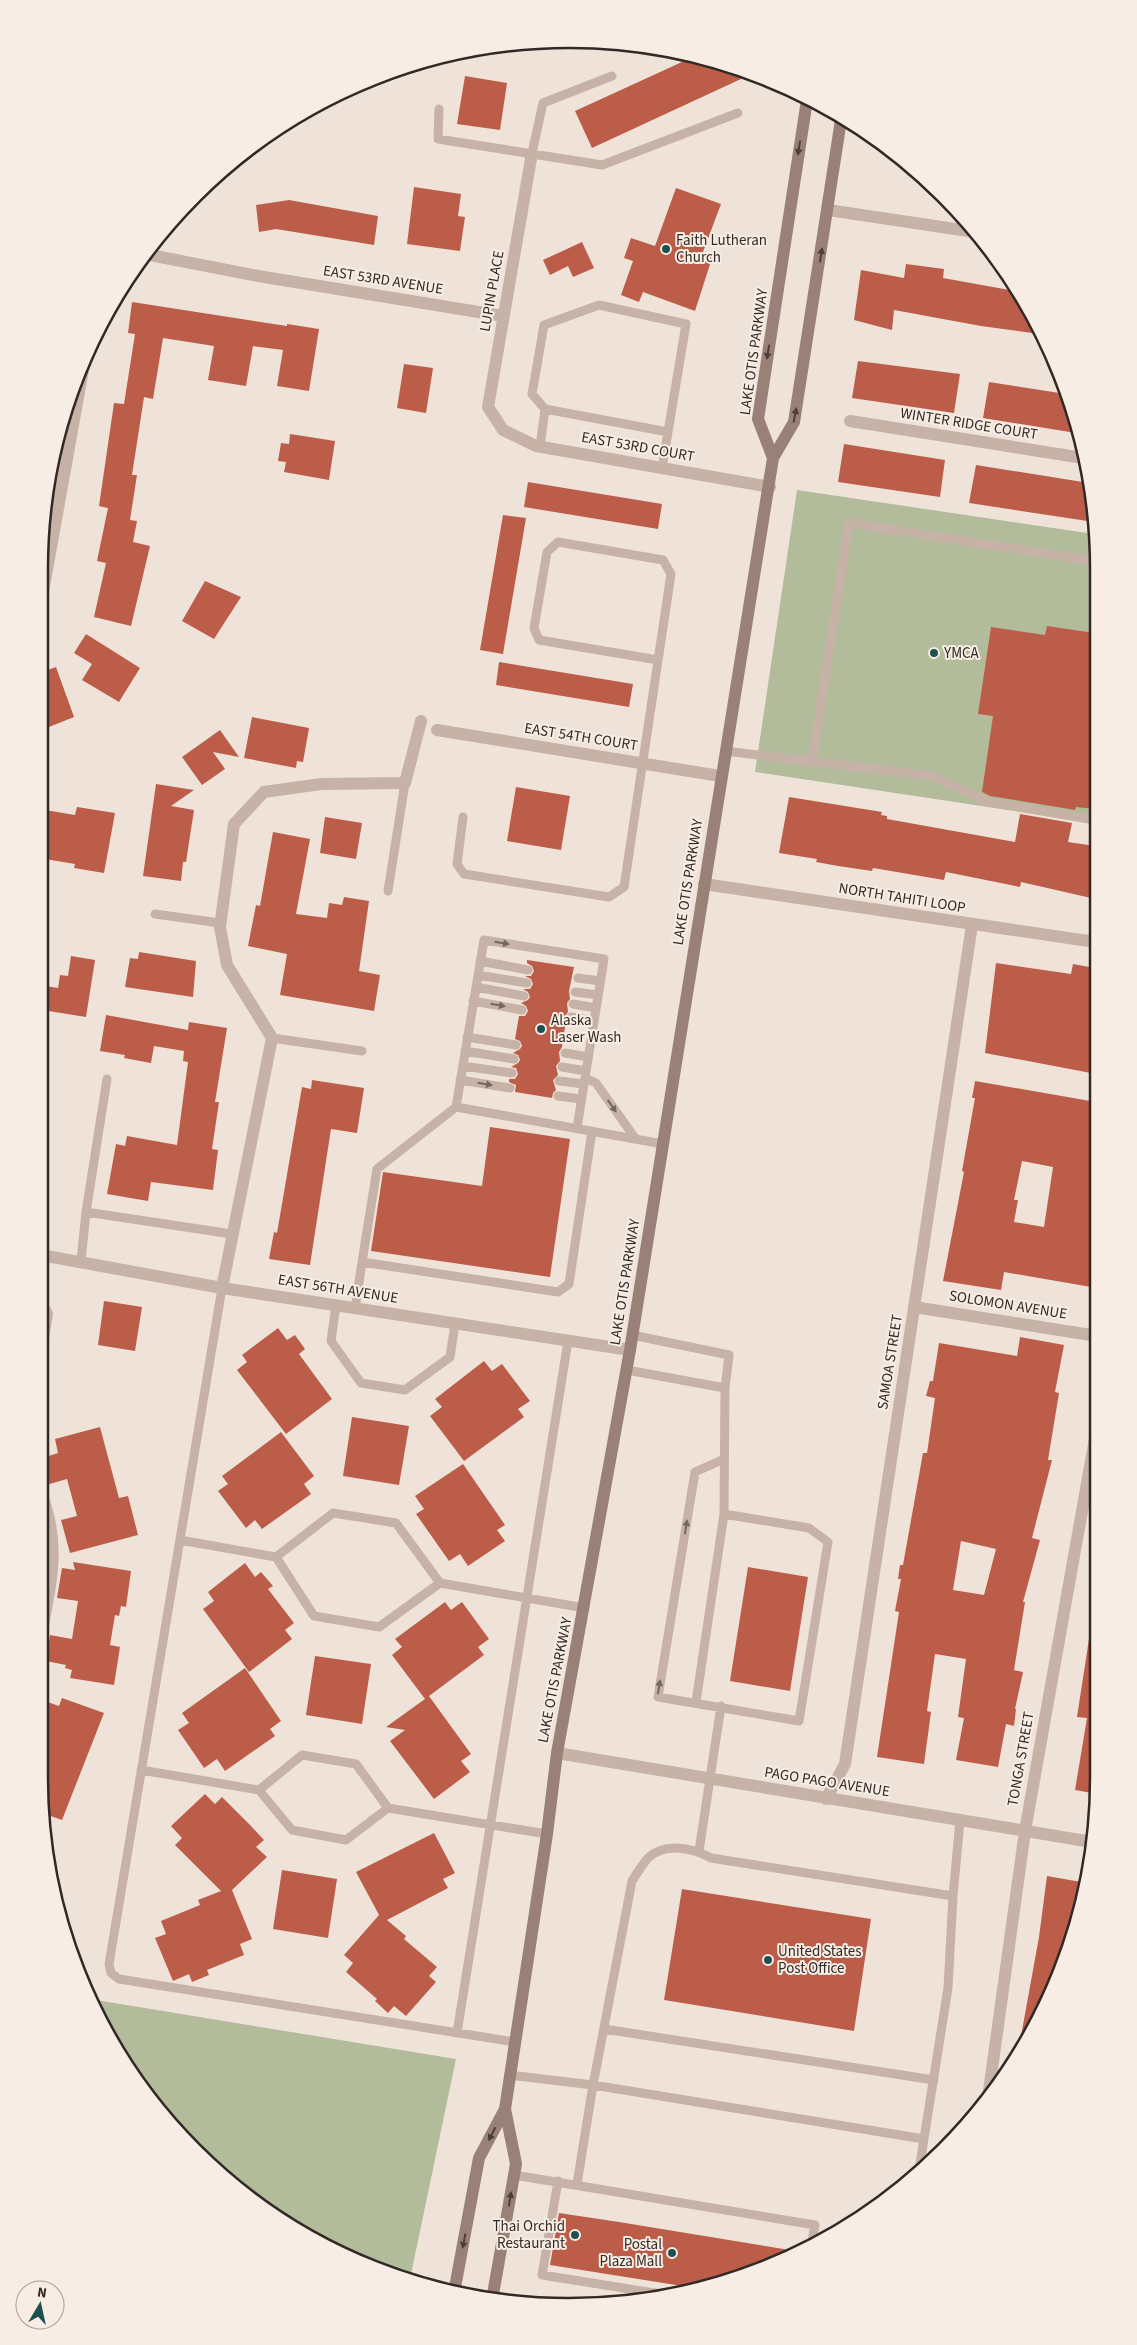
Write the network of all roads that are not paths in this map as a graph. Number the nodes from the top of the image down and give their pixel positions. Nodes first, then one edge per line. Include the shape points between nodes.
1 (612, 76) dead end
2 (807, 105) edge
3 (439, 109) dead end
4 (738, 113) dead end
5 (840, 124) edge
6 (532, 153) junction
7 (828, 210) junction
8 (965, 230) edge
9 (152, 255) edge
10 (504, 316) junction
11 (80, 389) edge
12 (545, 410) junction
13 (850, 422) dead end
14 (503, 430) joint
15 (668, 432) junction
16 (540, 446) junction
17 (1077, 457) edge
18 (773, 458) junction
19 (662, 468) junction
20 (770, 487) junction
21 (1090, 560) edge
22 (47, 570) edge
23 (658, 660) junction
24 (421, 721) dead end
25 (437, 730) dead end
26 (725, 752) junction
27 (812, 762) junction
28 (643, 763) junction
29 (720, 776) junction
30 (405, 783) junction
31 (463, 817) dead end
32 (1090, 819) edge
33 (704, 884) junction
34 (388, 891) dead end
35 (155, 914) dead end
36 (220, 923) junction
37 (972, 925) junction
38 (1090, 941) edge
39 (480, 961) junction
40 (528, 970) dead end
41 (478, 975) junction
42 (578, 978) dead end
43 (600, 982) junction
44 (527, 983) dead end
45 (476, 987) junction
46 (575, 992) dead end
47 (598, 995) junction
48 (524, 996) dead end
49 (474, 1001) junction
50 (573, 1004) dead end
51 (596, 1008) junction
52 (522, 1010) dead end
53 (570, 1017) dead end
54 (594, 1021) junction
55 (468, 1037) junction
56 (272, 1038) junction
57 (516, 1045) dead end
58 (362, 1051) dead end
59 (465, 1051) junction
60 (565, 1053) dead end
61 (588, 1057) junction
62 (514, 1059) dead end
63 (463, 1066) junction
64 (562, 1067) dead end
65 (512, 1073) dead end
66 (585, 1078) junction
67 (106, 1079) dead end
68 (460, 1080) junction
69 (559, 1081) dead end
70 (510, 1088) dead end
71 (558, 1096) dead end
72 (582, 1099) junction
73 (456, 1107) junction
74 (577, 1128) junction
75 (592, 1131) junction
76 (635, 1138) junction
77 (663, 1144) junction
78 (86, 1212) junction
79 (232, 1234) junction
80 (47, 1256) edge
81 (81, 1261) junction
82 (362, 1262) junction
83 (222, 1288) junction
84 (336, 1305) junction
85 (914, 1307) junction
86 (355, 1309) junction
87 (455, 1324) junction
88 (632, 1335) junction
89 (1090, 1335) edge
90 (568, 1341) junction
91 (630, 1350) junction
92 (627, 1370) junction
93 (725, 1388) junction
94 (724, 1459) junction
95 (1090, 1466) edge
96 (47, 1509) edge
97 (724, 1514) junction
98 (180, 1540) junction
99 (276, 1557) junction
100 (440, 1583) junction
101 (47, 1594) edge
102 (527, 1598) junction
103 (585, 1608) junction
104 (696, 1702) junction
105 (721, 1706) junction
106 (557, 1753) junction
107 (141, 1770) junction
108 (709, 1779) junction
109 (259, 1790) junction
110 (826, 1799) junction
111 (388, 1808) junction
112 (960, 1820) junction
113 (490, 1825) junction
114 (1025, 1831) junction
115 (547, 1834) junction
116 (1085, 1841) edge
117 (699, 1851) junction
118 (952, 1896) junction
119 (604, 2029) junction
120 (457, 2033) junction
121 (514, 2042) junction
122 (509, 2075) junction
123 (934, 2080) junction
124 (990, 2083) edge
125 (593, 2085) junction
126 (505, 2109) junction
127 (924, 2139) junction
128 (921, 2160) edge
129 (514, 2175) junction
130 (558, 2181) junction
131 (577, 2184) junction
132 (813, 2237) edge
133 (456, 2285) edge
134 (646, 2291) edge
135 (493, 2292) edge

1 - 6 lane via 543,103
2 -> 18 main road, LAKE OTIS PARKWAY via 758,419
3 - 6 lane via 438,139
4 - 6 lane via 602,165
5 - 7 main road, LAKE OTIS PARKWAY
6 - 10 street, LUPIN PLACE
7 - 8 street
18 -> 7 main road, LAKE OTIS PARKWAY via 794,422
9 - 10 street, EAST 53RD AVENUE
10 - 14 street, LUPIN PLACE via 488,407
11 - 22 street
12 - 15 lane
12 - 15 lane via 532,394 544,325 599,305 686,324
12 - 16 lane
13 - 17 street, WINTER RIDGE COURT
14 - 16 street, EAST 53RD COURT
15 - 19 lane
16 - 19 street, EAST 53RD COURT
18 - 20 main road, LAKE OTIS PARKWAY
19 - 20 street, EAST 53RD COURT
20 - 26 main road, LAKE OTIS PARKWAY
21 - 27 lane via 850,524
23 - 23 lane via 671,574 663,560 558,542 547,552 534,628 539,640
23 - 28 lane
24 - 30 street
25 - 28 street, EAST 54TH COURT
26 - 27 lane
26 - 29 main road, LAKE OTIS PARKWAY
27 - 32 lane via 932,776 988,802
28 - 29 street, EAST 54TH COURT
28 - 31 lane via 624,887 609,897 464,874 457,864
29 - 33 main road, LAKE OTIS PARKWAY
30 - 34 lane
30 - 36 street via 321,784 264,792 234,824
33 - 37 street, NORTH TAHITI LOOP
33 - 77 main road, LAKE OTIS PARKWAY
35 - 36 lane
36 - 56 street via 227,965
37 - 38 street, NORTH TAHITI LOOP
37 - 85 street, SAMOA STREET
39 - 40 lane
39 - 41 lane
39 -> 43 lane via 484,940 604,959
41 - 44 lane
41 - 45 lane
42 - 43 lane
43 - 47 lane
45 - 48 lane
45 - 49 lane
46 - 47 lane
47 - 51 lane
49 -> 52 lane
49 - 55 lane
50 - 51 lane
51 - 54 lane
53 - 54 lane
54 - 61 lane
55 - 57 lane
55 - 59 lane
56 - 58 lane
56 - 79 street
59 - 62 lane
59 - 63 lane
60 - 61 lane
61 - 66 lane
63 - 65 lane
63 - 68 lane
64 - 66 lane
66 - 69 lane
66 - 72 lane
66 -> 76 lane via 596,1083
67 - 78 lane
68 -> 70 lane
68 - 73 lane
71 - 72 lane
72 - 74 lane
73 - 74 lane
73 - 82 lane via 377,1169
74 - 75 lane
75 - 76 lane
75 - 82 lane via 569,1284 558,1292
76 - 77 lane
77 - 88 main road, LAKE OTIS PARKWAY
78 - 79 lane
78 - 81 lane
79 - 83 street
80 - 81 street, EAST 56TH AVENUE
81 - 83 street, EAST 56TH AVENUE
82 - 86 lane
83 - 84 street, EAST 56TH AVENUE
83 - 98 lane
84 - 86 street, EAST 56TH AVENUE
84 - 87 lane via 331,1341 361,1383 405,1390 450,1357
85 - 89 street, SOLOMON AVENUE
85 - 110 street, SAMOA STREET via 845,1764
86 - 87 street, EAST 56TH AVENUE
87 - 90 street, EAST 56TH AVENUE
88 - 91 main road, LAKE OTIS PARKWAY
88 - 93 lane via 729,1355
90 - 91 street, EAST 56TH AVENUE
90 - 102 lane
91 - 92 main road, LAKE OTIS PARKWAY
92 - 93 lane
92 - 103 main road, LAKE OTIS PARKWAY
93 - 94 lane
94 - 97 lane
104 -> 94 lane via 658,1697 695,1472
95 - 114 street, TONGA STREET
96 - 101 street via 54,1547
97 - 104 lane
97 - 105 lane via 809,1528 828,1542 799,1721
98 - 99 lane
98 - 107 lane
99 - 100 lane via 333,1513 396,1523
99 - 100 lane via 314,1616 379,1627
100 - 102 lane
102 - 103 lane
102 - 113 lane
103 - 106 main road, LAKE OTIS PARKWAY
104 - 105 lane
105 - 108 lane
106 - 108 street, PAGO PAGO AVENUE
106 - 115 main road, LAKE OTIS PARKWAY
107 - 109 lane
107 - 120 lane via 109,1964 111,1973 119,1978
108 - 110 street, PAGO PAGO AVENUE
108 - 117 lane
109 - 111 lane via 292,1830 346,1840
109 - 111 lane via 302,1755 356,1764
110 - 112 street, PAGO PAGO AVENUE
111 - 113 lane
112 - 114 street, PAGO PAGO AVENUE
112 - 118 lane
113 - 115 lane
113 - 120 lane
114 - 116 street, PAGO PAGO AVENUE
114 - 124 street, TONGA STREET
115 - 121 main road, LAKE OTIS PARKWAY
117 - 118 lane via 711,1858
117 - 119 lane via 672,1848 650,1857 632,1881
118 - 123 lane via 948,1988
119 - 123 lane
119 - 125 lane
120 - 121 lane
121 - 122 main road, LAKE OTIS PARKWAY
122 - 125 lane
122 - 126 main road, LAKE OTIS PARKWAY
123 - 127 lane
125 - 127 lane
125 - 131 lane
126 - 129 main road, LAKE OTIS PARKWAY via 516,2164
126 -> 133 main road, LAKE OTIS PARKWAY via 480,2158
127 - 128 lane
129 - 130 lane
135 -> 129 main road, LAKE OTIS PARKWAY
130 - 131 lane
130 - 134 lane via 542,2275
131 - 132 lane via 815,2224

